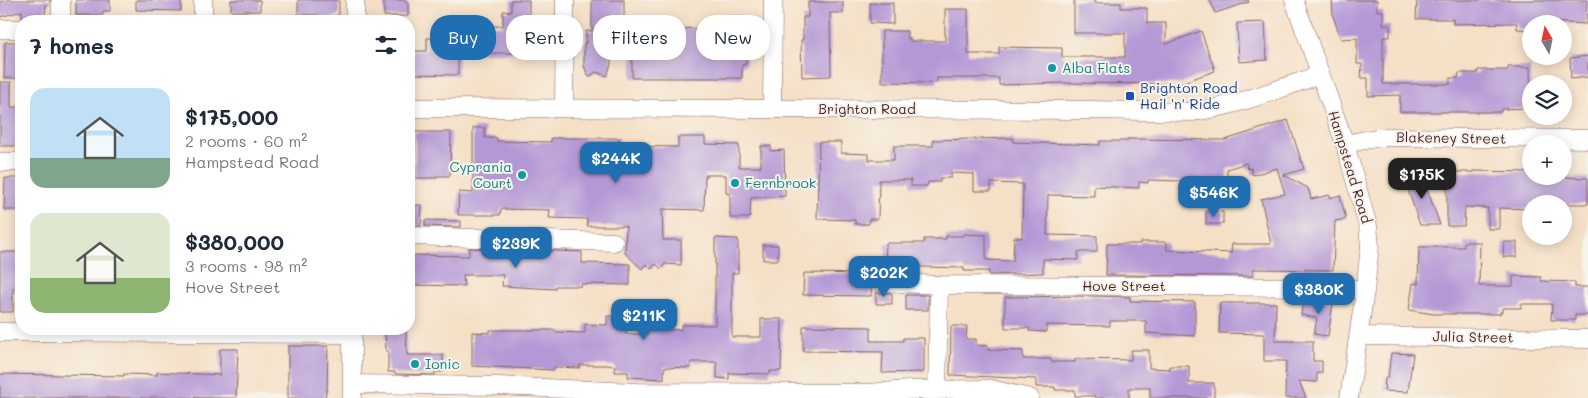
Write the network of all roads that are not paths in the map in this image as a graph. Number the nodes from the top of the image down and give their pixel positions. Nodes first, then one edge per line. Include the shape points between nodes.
1 (61, 0) edge
2 (203, 0) edge
3 (355, 0) edge
4 (565, 0) edge
5 (773, 0) edge
6 (1294, 0) edge
7 (61, 15) edge
8 (203, 15) edge
9 (355, 15) edge
10 (0, 29) edge
11 (15, 29) edge
12 (1320, 75) junction
13 (415, 108) edge
14 (564, 108) junction
15 (772, 109) junction
16 (1588, 139) edge
17 (1345, 144) junction
18 (0, 162) edge
19 (15, 162) edge
20 (415, 236) edge
21 (614, 242) dead end
22 (882, 282) dead end
23 (938, 285) junction
24 (1365, 291) junction
25 (0, 332) edge
26 (15, 332) edge
27 (352, 335) edge
28 (1359, 336) junction
29 (1588, 338) edge
30 (352, 391) edge
31 (498, 392) edge
32 (937, 394) edge
33 (747, 395) edge
34 (1030, 398) edge
35 (1349, 398) edge

1 - 7 street
2 - 8 street
3 - 9 street
4 - 14 street
5 - 15 street
6 - 12 street, Hampstead Road
10 - 11 street
12 - 15 street, Brighton Road via 1247,99 1192,112
12 - 17 street, Hampstead Road
13 - 14 street, Brighton Road
14 - 15 street, Brighton Road
16 - 17 street, Blakeney Street via 1381,137
17 - 24 street, Hampstead Road via 1368,226 1370,246
18 - 19 street
20 - 21 street
22 - 23 street, Hove Street
23 - 24 street, Hove Street via 1344,287
23 - 32 street
24 - 28 street, Hampstead Road
25 - 26 street
27 - 30 street
28 - 29 street, Julia Street
28 - 35 street, Hampstead Road
30 - 31 street
31 - 33 street
32 - 33 street
32 - 34 street via 996,390

